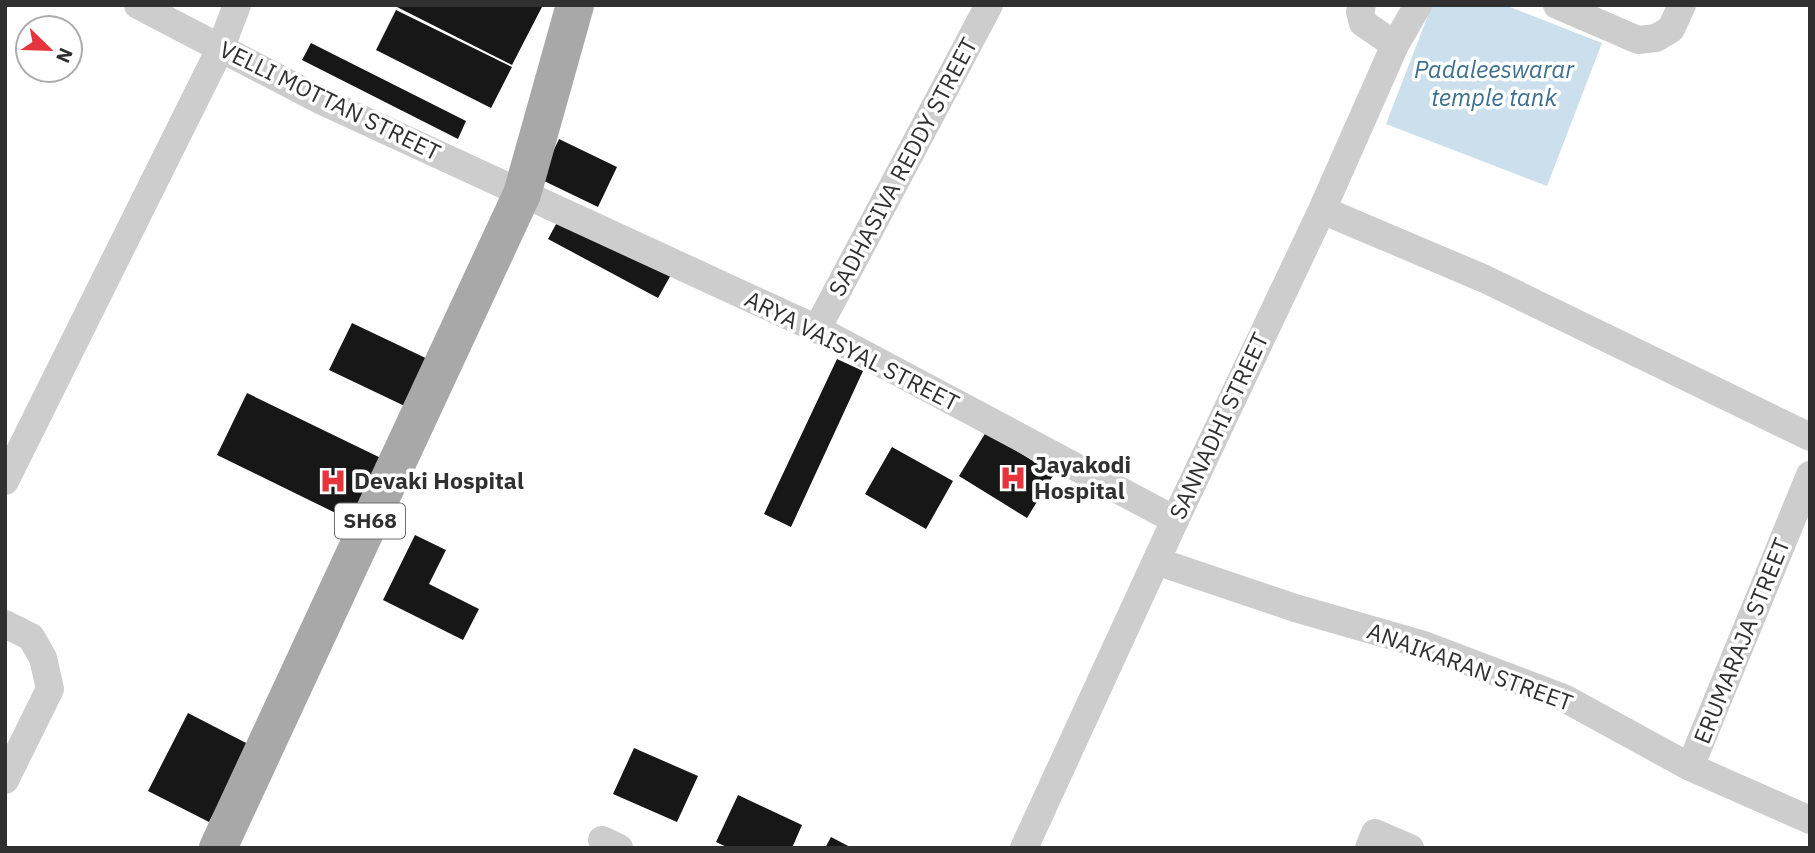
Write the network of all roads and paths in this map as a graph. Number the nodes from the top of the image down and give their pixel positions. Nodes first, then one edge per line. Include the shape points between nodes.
1 (138, 5) edge
2 (237, 5) edge
3 (575, 5) edge
4 (989, 5) edge
5 (1362, 5) edge
6 (1418, 5) edge
7 (1557, 5) edge
8 (1682, 5) edge
9 (1395, 44) junction
10 (221, 47) junction
11 (522, 194) junction
12 (1322, 210) junction
13 (817, 329) junction
14 (1810, 437) edge
15 (1810, 475) edge
16 (5, 481) edge
17 (1175, 520) junction
18 (1156, 561) junction
19 (5, 624) edge
20 (1690, 767) junction
21 (5, 780) edge
22 (1810, 820) edge
23 (218, 848) edge
24 (1024, 848) edge
25 (1369, 848) edge
26 (1410, 848) edge

1 - 10 street, VELLI MOTTAN STREET
2 - 10 street
3 - 11 main road, SH68
4 - 13 street, SADHASIVA REDDY STREET
5 - 9 street via 1363,23
6 - 9 street, SANNADHI STREET
7 - 8 street via 1638,40 1656,38 1671,29
9 - 12 street, SANNADHI STREET
10 - 11 street, VELLI MOTTAN STREET via 320,100
10 - 16 street
11 - 13 street, ARYA VAISYAL STREET
11 - 23 main road, SH68
12 - 14 street via 1485,279
12 - 17 street, SANNADHI STREET
13 - 17 street, ARYA VAISYAL STREET
15 - 20 street, ERUMARAJA STREET
17 - 18 street, SANNADHI STREET
18 - 20 street, ANAIKARAN STREET via 1424,646 1564,698
18 - 24 street, SANNADHI STREET
19 - 21 street via 31,637 43,658 50,690
20 - 22 street, ANAIKARAN STREET
25 - 26 street via 1375,833

